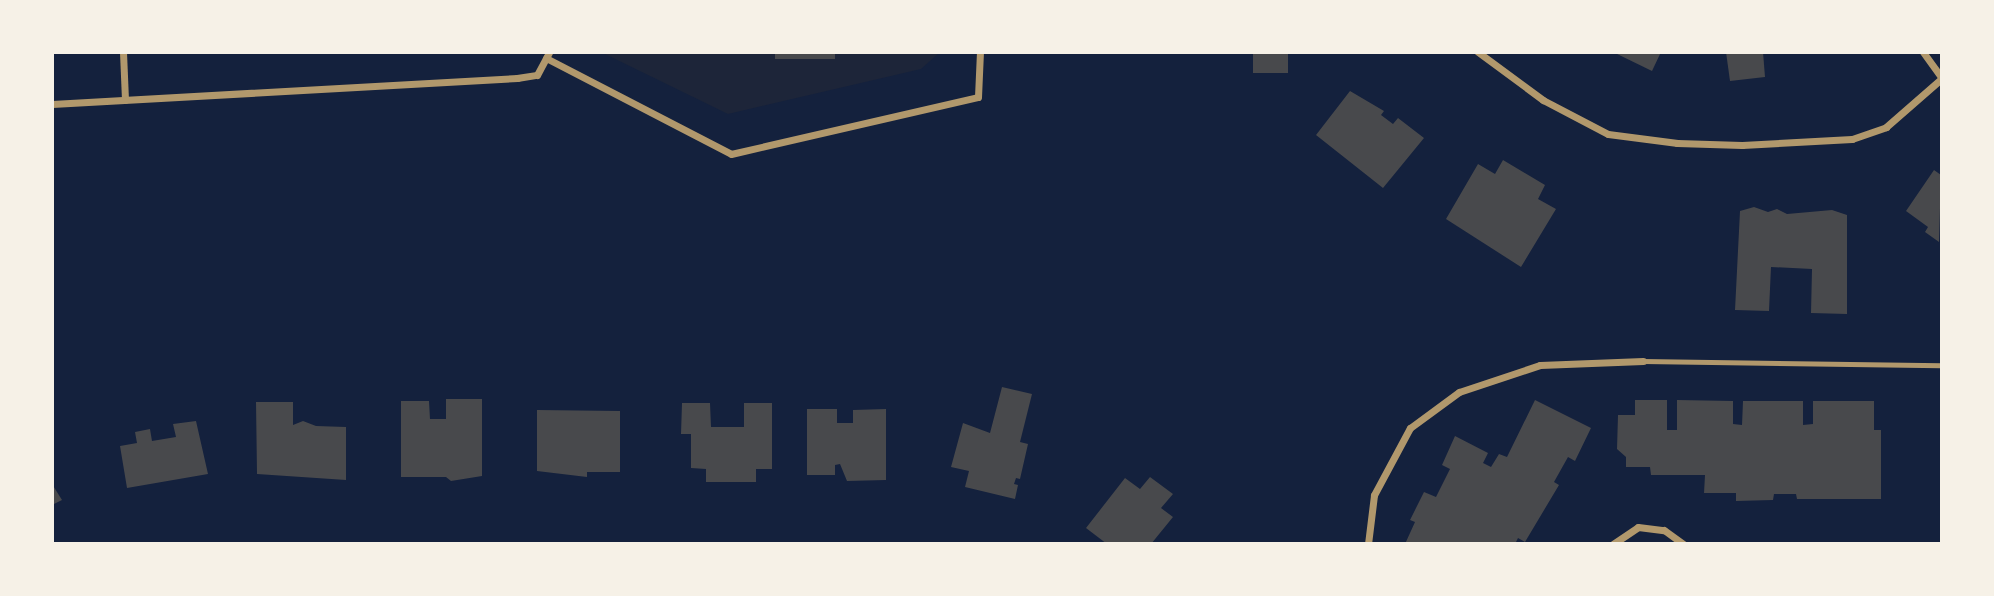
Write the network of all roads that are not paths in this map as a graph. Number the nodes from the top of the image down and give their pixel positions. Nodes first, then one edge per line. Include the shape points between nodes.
1 (123, 52) edge
2 (980, 52) edge
3 (1478, 52) edge
4 (1923, 52) edge
5 (547, 55) edge
6 (1941, 78) edge
7 (125, 100) junction
8 (52, 104) edge
9 (1643, 361) joint
10 (1941, 365) edge
11 (1368, 544) edge
12 (1613, 544) edge
13 (1684, 544) edge

1 - 7 street
2 - 5 street via 978,97 731,154
3 - 6 street via 1543,100 1608,134 1677,143 1852,139 1886,127
4 - 6 street
5 - 7 street via 537,75 517,79
7 - 8 street
9 - 10 lane
9 - 11 street via 1540,365 1459,392 1410,428 1374,495
12 - 13 street via 1639,527 1664,530

